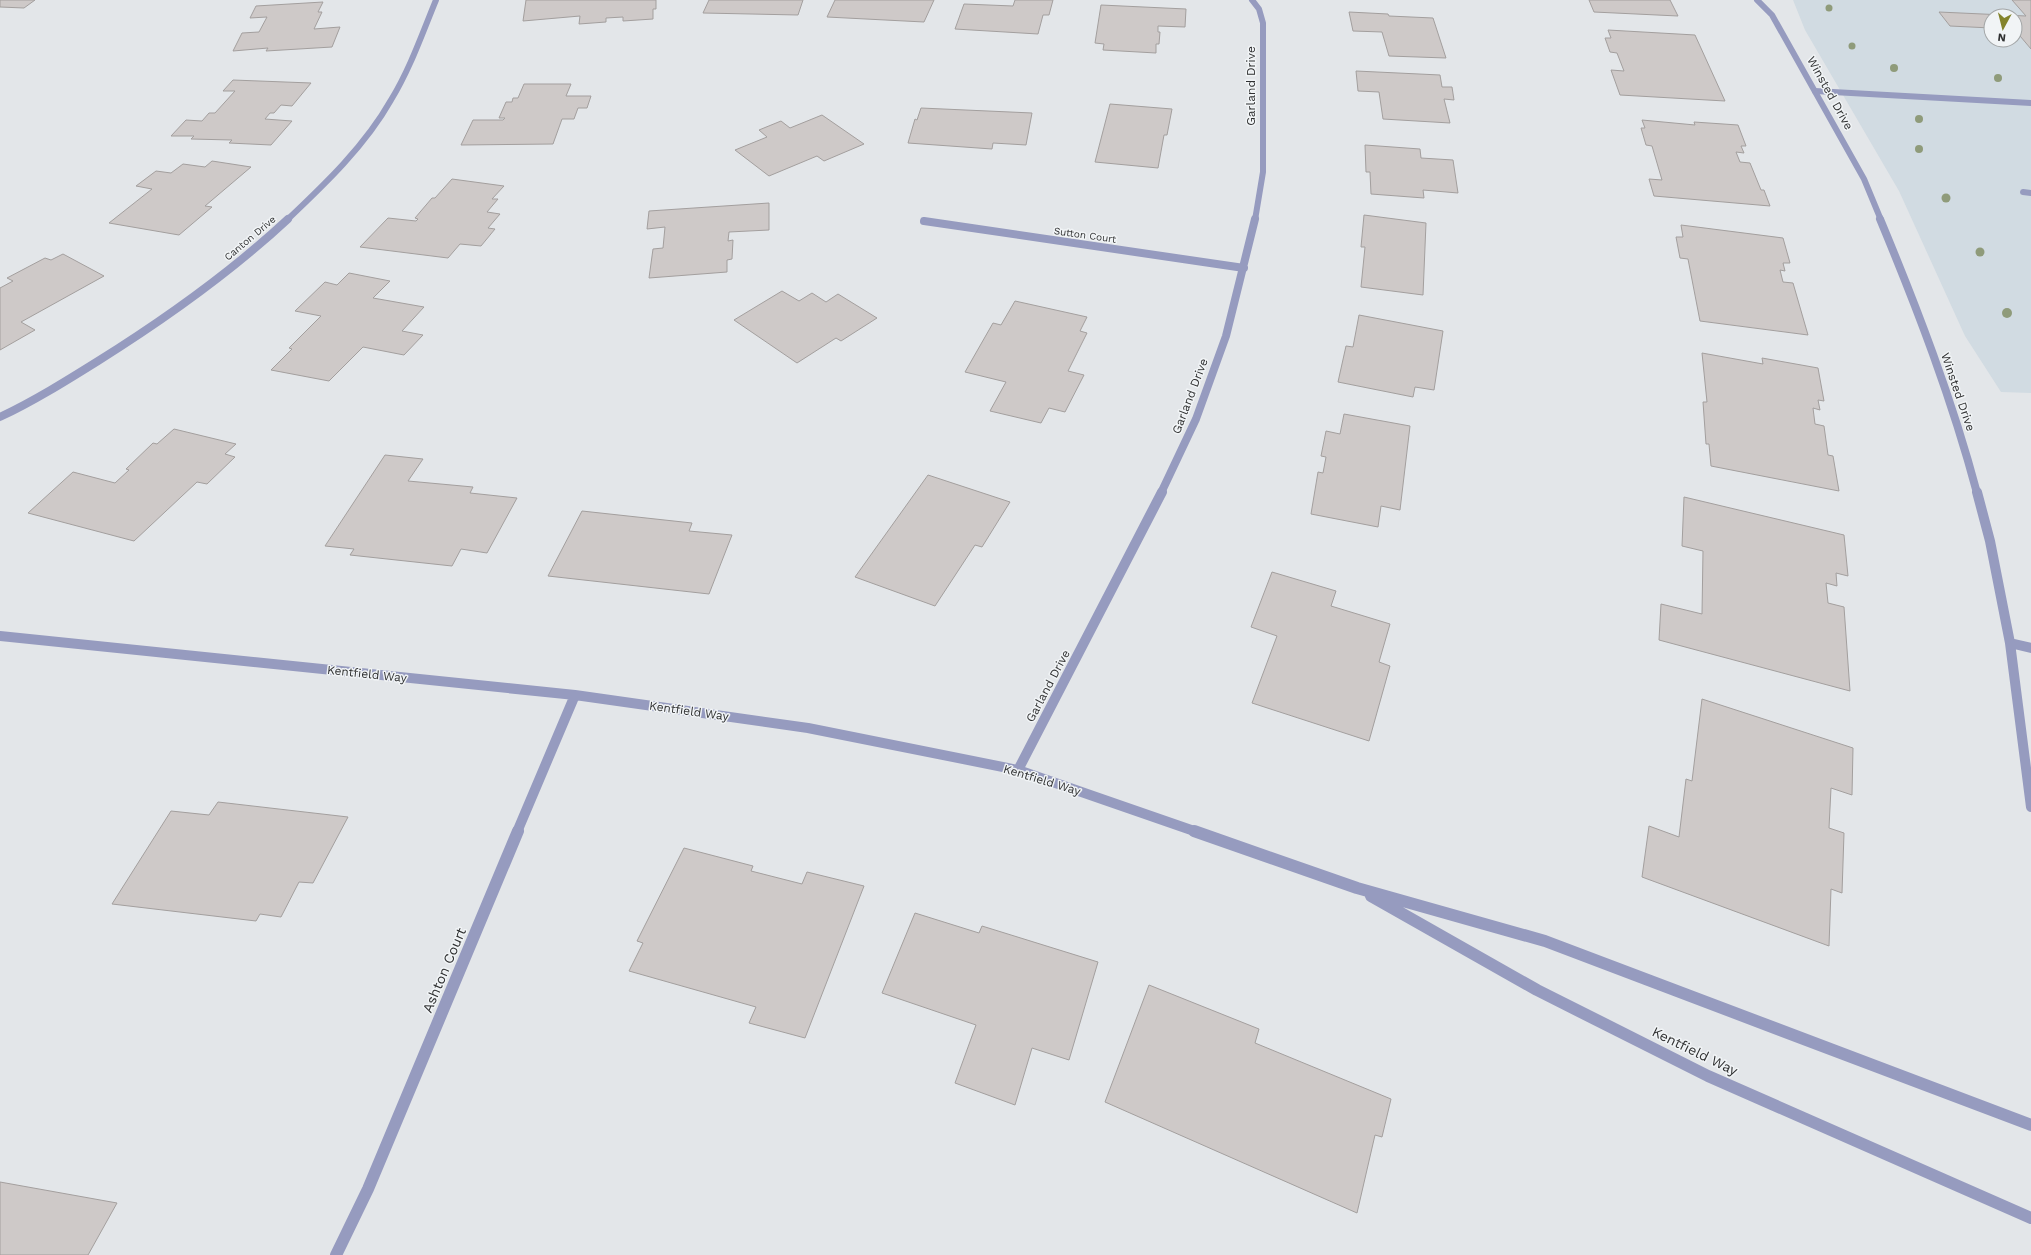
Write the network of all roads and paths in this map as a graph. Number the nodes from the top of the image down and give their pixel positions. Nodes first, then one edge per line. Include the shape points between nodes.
1 (436, 0) edge
2 (1252, 0) edge
3 (1757, 0) edge
4 (1769, 0) edge
5 (1772, 15) junction
6 (1816, 91) junction
7 (2031, 104) edge
8 (924, 221) dead end
9 (1244, 268) junction
10 (0, 417) edge
11 (0, 636) edge
12 (2010, 642) junction
13 (2031, 648) edge
14 (575, 695) junction
15 (1018, 770) junction
16 (2031, 807) edge
17 (1357, 888) junction
18 (2031, 1125) edge
19 (2031, 1218) edge
20 (336, 1255) edge

1 - 10 street, Canton Drive via 407,72 382,114 348,160 300,209 185,303 121,347
2 - 9 street, Garland Drive via 1259,8 1263,23 1262,172 1256,216
3 - 5 street, Winsted Drive
4 - 5 street, Winsted Drive
5 - 6 street, Winsted Drive
6 - 7 street
6 - 12 street, Winsted Drive via 1864,179 1910,292 1938,370 1965,447 1986,527
8 - 9 street, Sutton Court
9 - 15 street, Garland Drive via 1226,336 1196,419 1125,564
11 - 14 street, Kentfield Way
12 - 13 street
12 - 16 street, Winsted Drive
14 - 15 street, Kentfield Way via 808,728
14 - 20 street, Ashton Court via 368,1189
15 - 17 street, Kentfield Way
17 - 18 street, Kentfield Way via 1545,941
17 - 19 street, Kentfield Way via 1537,990 1708,1076

